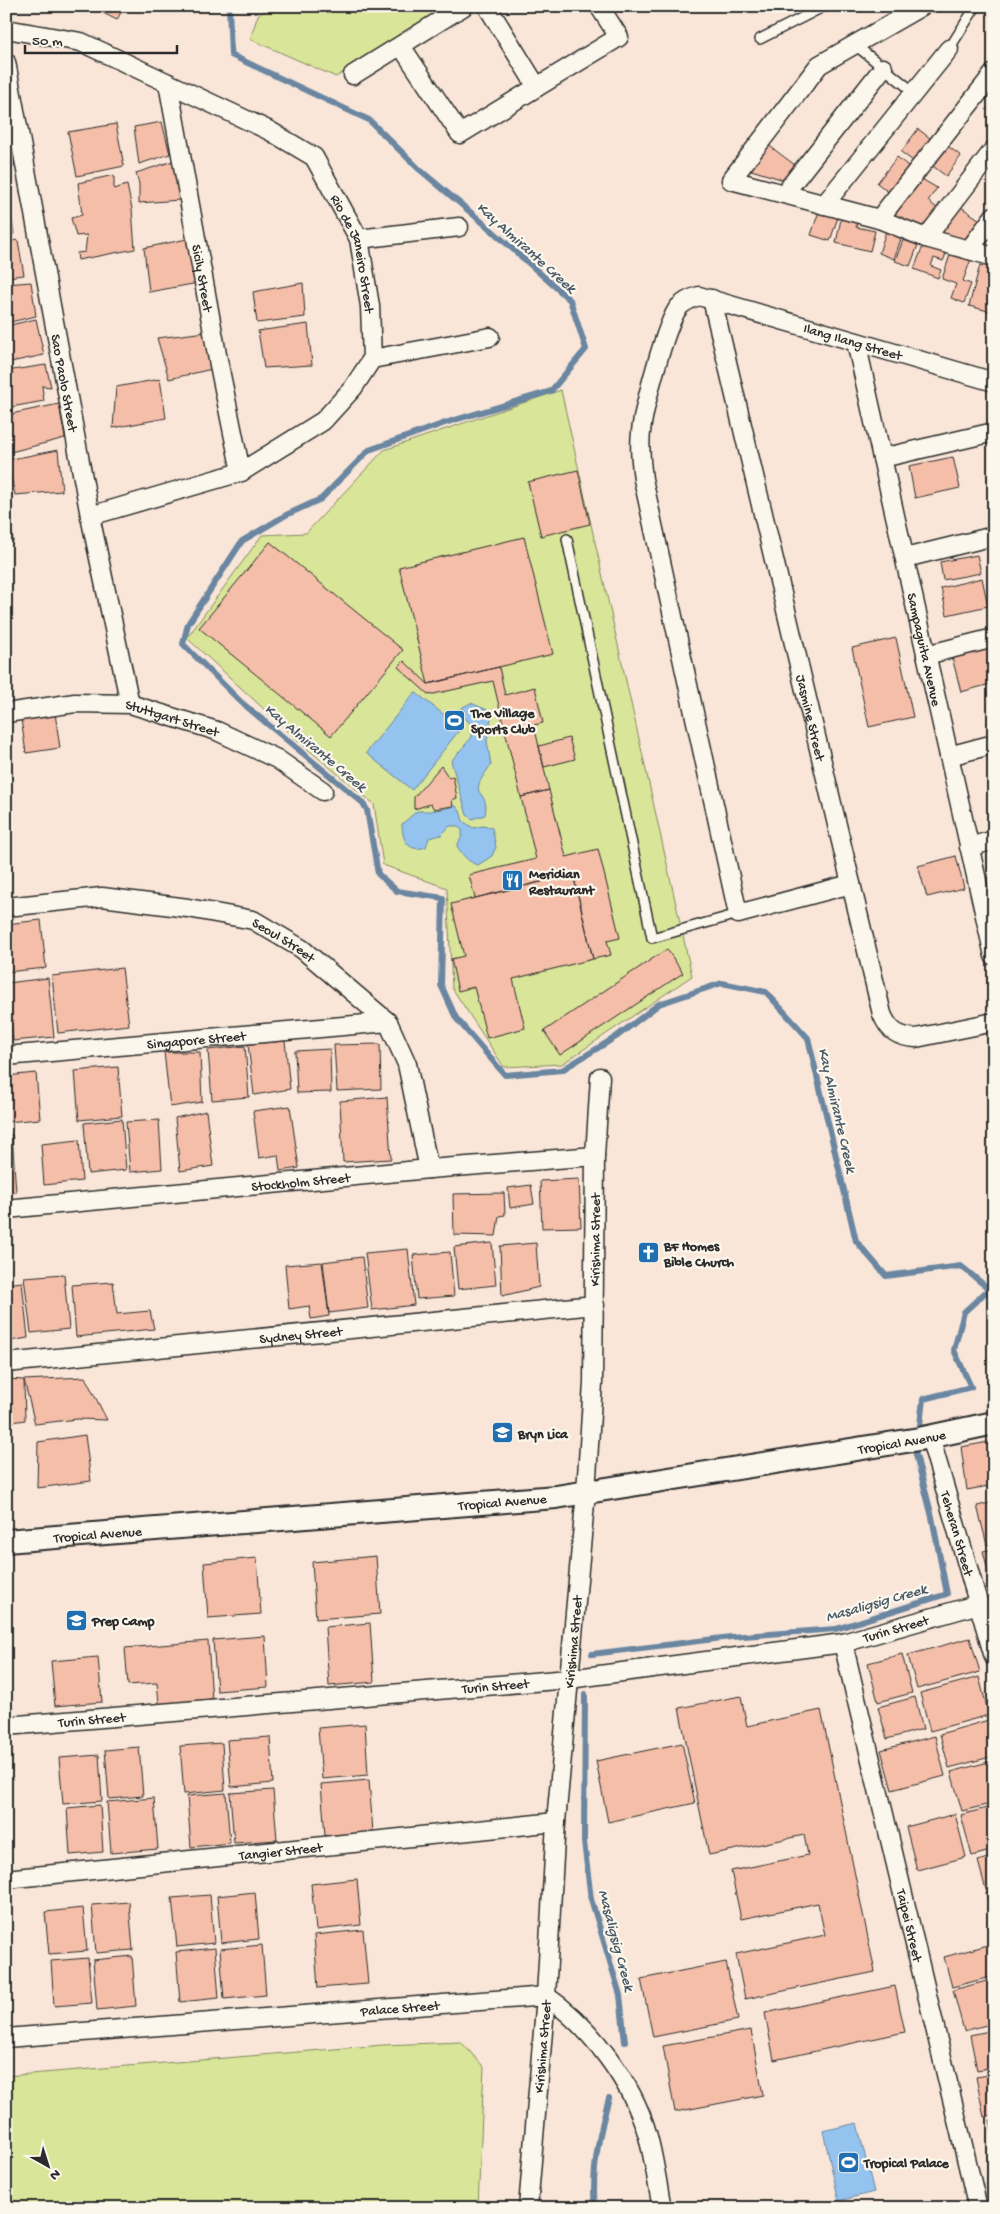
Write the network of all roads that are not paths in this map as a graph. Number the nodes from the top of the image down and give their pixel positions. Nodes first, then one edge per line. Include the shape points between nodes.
1 (464, 6) edge
2 (487, 6) edge
3 (599, 6) edge
4 (825, 6) edge
5 (922, 6) edge
6 (976, 6) edge
7 (6, 29) edge
8 (760, 40) dead end
9 (854, 44) junction
10 (401, 46) junction
11 (949, 50) joint
12 (6, 62) edge
13 (883, 68) junction
14 (994, 73) edge
15 (353, 75) dead end
16 (168, 83) junction
17 (537, 87) junction
18 (915, 93) junction
19 (994, 150) edge
20 (784, 194) junction
21 (824, 205) junction
22 (994, 216) edge
23 (879, 219) junction
24 (459, 227) dead end
25 (926, 238) junction
26 (359, 239) junction
27 (969, 250) junction
28 (994, 257) edge
29 (712, 299) junction
30 (490, 337) dead end
31 (856, 342) junction
32 (372, 359) junction
33 (994, 382) edge
34 (994, 432) edge
35 (882, 458) junction
36 (241, 472) junction
37 (90, 516) junction
38 (994, 536) edge
39 (567, 538) dead end
40 (905, 558) junction
41 (994, 638) edge
42 (926, 655) junction
43 (130, 704) junction
44 (6, 713) edge
45 (994, 744) edge
46 (949, 756) junction
47 (323, 791) dead end
48 (994, 840) edge
49 (969, 847) junction
50 (851, 884) junction
51 (6, 907) edge
52 (738, 914) junction
53 (993, 947) edge
54 (388, 1022) junction
55 (994, 1022) edge
56 (6, 1056) edge
57 (600, 1077) dead end
58 (595, 1156) junction
59 (429, 1169) junction
60 (6, 1209) edge
61 (595, 1305) junction
62 (6, 1363) edge
63 (994, 1423) edge
64 (930, 1437) junction
65 (586, 1492) junction
66 (6, 1542) edge
67 (979, 1604) junction
68 (843, 1643) junction
69 (994, 1657) edge
70 (569, 1679) junction
71 (6, 1726) edge
72 (556, 1822) junction
73 (6, 1879) edge
74 (546, 1996) junction
75 (6, 2038) edge
76 (528, 2208) edge
77 (662, 2208) edge
78 (978, 2208) edge

1 - 10 street
2 - 17 street
3 - 17 street via 619,37
4 - 8 lane
5 - 9 street
6 - 11 lane
7 - 16 street, Rio de Janeiro Street via 81,42
9 - 13 lane
9 - 20 street via 819,65 731,180
10 - 15 street
10 - 17 street via 460,134
11 - 18 street
12 - 37 street, Sao Paolo Street
13 - 18 lane
13 - 20 street
14 - 23 street
16 - 26 street, Rio de Janeiro Street via 270,131 314,157
16 - 36 street, Sicily Street
18 - 21 street
19 - 25 street
20 - 21 street
21 - 23 street
22 - 27 street
23 - 25 street
24 - 26 street
25 - 27 street
26 - 32 street, Rio de Janeiro Street via 370,306
27 - 28 street
29 - 31 street, Ilang Ilang Street
29 - 50 street, Jasmine Street
29 - 52 street, Ilang Ilang Street via 699,296 689,299 671,321 645,409 640,433 640,458
30 - 32 street
31 - 33 street, Ilang Ilang Street
31 - 35 street, Sampaguita Avenue
32 - 36 street via 353,388 323,421
34 - 35 street
35 - 40 street, Sampaguita Avenue
36 - 37 street
37 - 43 street, Sao Paolo Street
38 - 40 street
39 - 52 lane via 652,938
40 - 42 street, Sampaguita Avenue
41 - 42 street
42 - 46 street, Sampaguita Avenue
43 - 44 street, Stuttgart Street via 75,703
43 - 47 street, Stuttgart Street via 225,735 276,759
45 - 46 street
46 - 49 street, Sampaguita Avenue
48 - 49 street
49 - 53 street, Sampaguita Avenue
50 - 52 street
50 - 55 street, Jasmine Street via 882,1014 894,1033 916,1038
51 - 54 street, Seoul Street via 102,897 253,920 302,949
54 - 56 street, Singapore Street
54 - 59 street, Seoul Street via 407,1064
57 - 58 street, Kirishima Street
58 - 59 street, Stockholm Street
58 - 61 street, Kirishima Street
59 - 60 street, Stockholm Street
61 - 62 street, Sydney Street
61 - 65 street, Kirishima Street
63 - 64 street, Tropical Avenue
64 - 65 street, Tropical Avenue
64 - 67 street, Teheran Street
65 - 66 street, Tropical Avenue
65 - 70 street, Kirishima Street
67 - 68 street, Turin Street
67 - 69 street, Teheran Street
68 - 70 street, Turin Street
68 - 78 street, Taipei Street
70 - 71 street, Turin Street
70 - 72 street, Kirishima Street
72 - 73 street, Tangier Street
72 - 74 street, Kirishima Street
74 - 75 street, Palace Street
74 - 76 street, Kirishima Street
74 - 77 street via 585,2028 632,2097 647,2132

